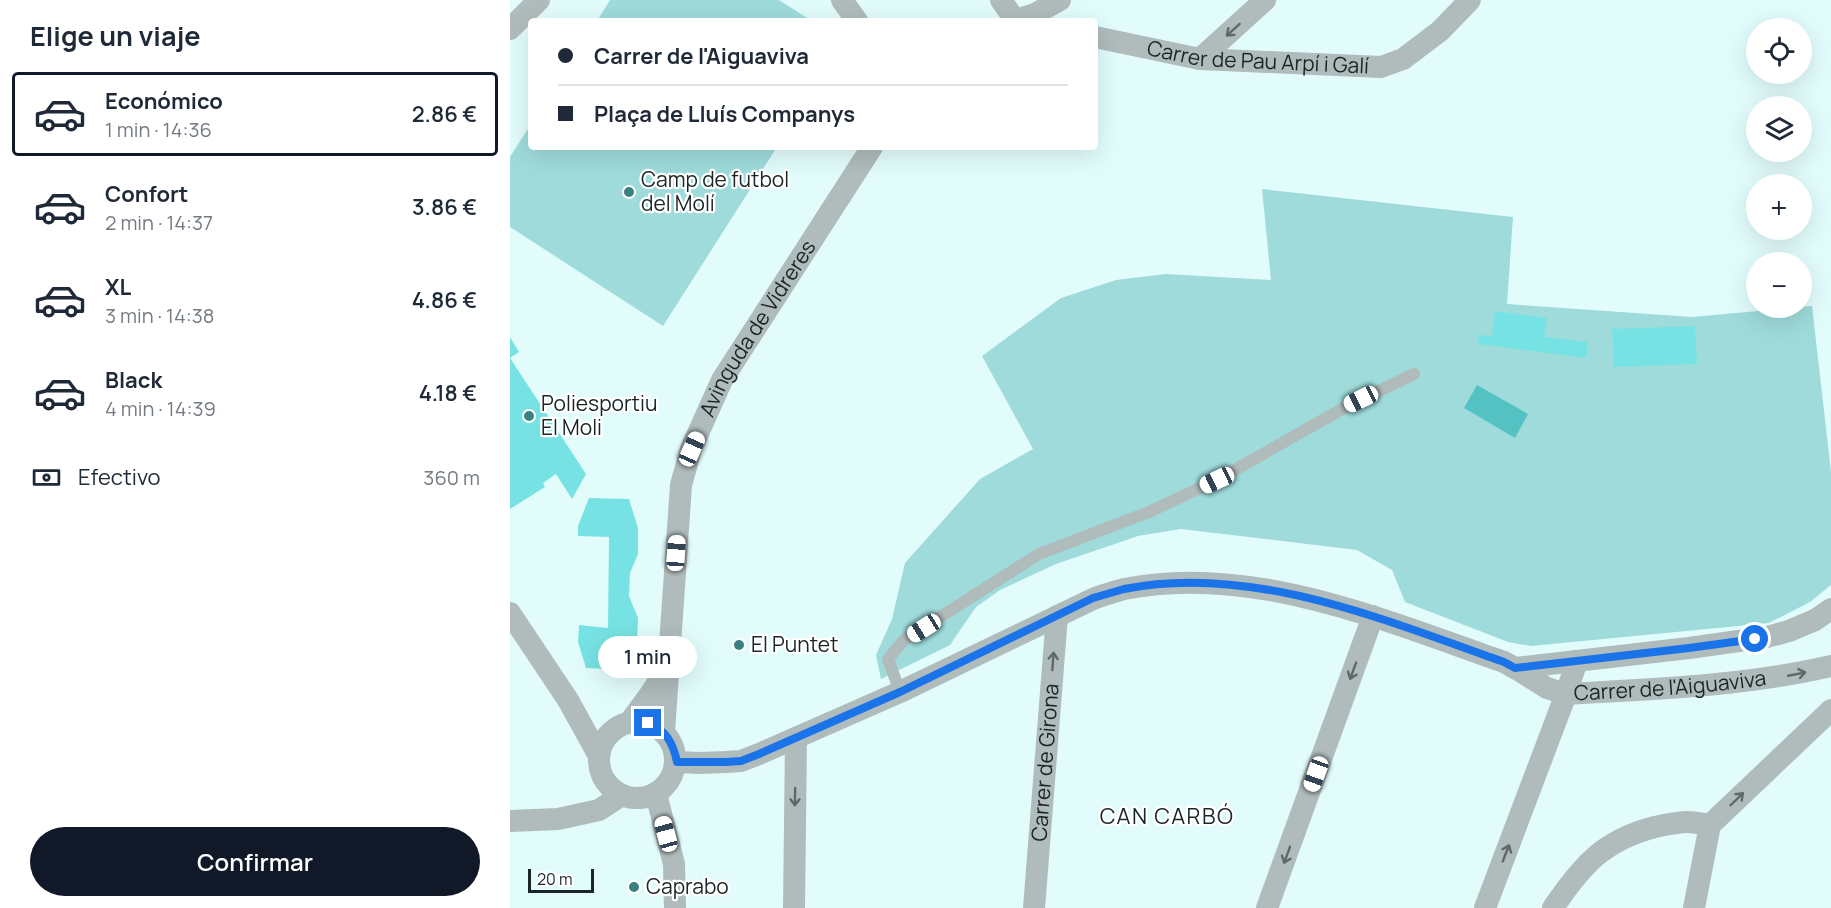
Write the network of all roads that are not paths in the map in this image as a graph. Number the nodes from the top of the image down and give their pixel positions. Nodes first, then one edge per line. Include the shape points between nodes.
1 (539, 0) edge
2 (842, 0) edge
3 (1001, 0) edge
4 (1032, 0) edge
5 (1060, 0) edge
6 (1265, 0) edge
7 (1459, 3) edge
8 (855, 18) edge
9 (1015, 18) edge
10 (1018, 18) edge
11 (1023, 18) edge
12 (510, 29) edge
13 (1098, 38) edge
14 (1200, 59) junction
15 (870, 150) edge
16 (1414, 374) dead end
17 (1831, 609) edge
18 (510, 613) edge
19 (1057, 616) junction
20 (1373, 616) junction
21 (1577, 661) junction
22 (1831, 666) edge
23 (668, 667) junction
24 (1515, 668) junction
25 (900, 692) junction
26 (1566, 694) junction
27 (1831, 710) edge
28 (628, 723) junction
29 (664, 732) junction
30 (796, 738) junction
31 (599, 756) junction
32 (677, 762) junction
33 (656, 794) junction
34 (622, 795) junction
35 (510, 821) edge
36 (1710, 825) junction
37 (675, 908) edge
38 (794, 908) edge
39 (1034, 908) edge
40 (1267, 908) edge
41 (1485, 908) edge
42 (1553, 908) edge
43 (1694, 908) edge

1 - 12 street
2 - 8 street
3 - 9 street
4 - 10 street
5 - 11 street
6 -> 14 street
7 - 14 street, Carrer de Pau Arpí i Galí via 1440,31 1403,59 1381,67
13 - 14 street, Carrer de Pau Arpí i Galí
15 - 23 street, Avinguda de Vidreres via 722,380 692,449 681,485
16 - 25 lane via 1344,408 1217,480 1149,512 1039,554 904,640 888,659
17 - 21 street, Carrer de l'Aiguaviva via 1789,632 1767,637
18 - 31 street via 568,700
19 - 20 street, Carrer de l'Aiguaviva via 1093,598 1123,590 1195,583 1279,592
19 - 25 street, Carrer de l'Aiguaviva
39 -> 19 street, Carrer de Girona
20 - 24 street, Carrer de l'Aiguaviva
20 -> 40 street
21 - 24 street, Carrer de l'Aiguaviva
21 - 26 street
26 -> 22 street, Carrer de l'Aiguaviva via 1714,684
23 - 28 street, Avinguda de Vidreres
23 - 29 street, Avinguda de Vidreres
24 - 26 street, Carrer de l'Aiguaviva via 1547,688
25 - 30 street, Carrer de l'Aiguaviva
41 -> 26 street
36 -> 27 street
28 - 29 street via 648,723
28 - 31 street via 612,731
29 - 32 street
30 - 32 street, Carrer de l'Aiguaviva via 741,761
30 -> 38 street
31 - 34 street via 604,779
32 - 33 street via 671,780
33 - 34 street via 639,799
33 - 37 street via 674,864
34 - 35 street via 599,810 558,819
36 - 42 street via 1666,825 1619,839 1594,857
36 - 43 street

